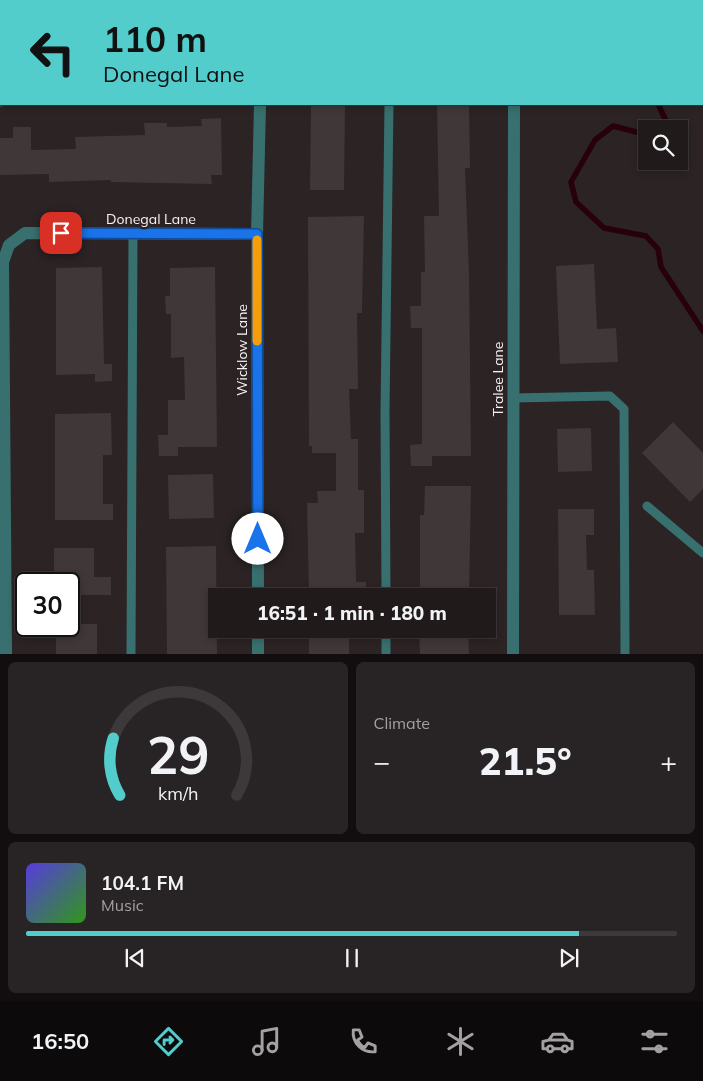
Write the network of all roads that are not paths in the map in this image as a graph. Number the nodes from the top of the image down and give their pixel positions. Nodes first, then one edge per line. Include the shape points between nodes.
1 (260, 105) edge
2 (389, 105) edge
3 (514, 105) edge
4 (133, 234) junction
5 (257, 234) junction
6 (513, 398) junction
7 (647, 506) dead end
8 (703, 553) edge
9 (258, 588) edge
10 (386, 588) edge
11 (258, 638) edge
12 (386, 638) edge
13 (6, 654) edge
14 (131, 654) edge
15 (258, 654) edge
16 (386, 654) edge
17 (513, 654) edge
18 (624, 654) edge

1 - 5 street, Wicklow Lane
2 - 10 lane
3 - 6 street, Tralee Lane
4 - 5 street, Donegal Lane
4 - 13 street, Donegal Lane via 25,233 9,245 3,262
4 - 14 lane
5 - 9 street, Wicklow Lane
6 - 17 street, Tralee Lane
6 - 18 lane via 610,396 624,408
7 - 8 lane
11 - 15 street
12 - 16 lane

